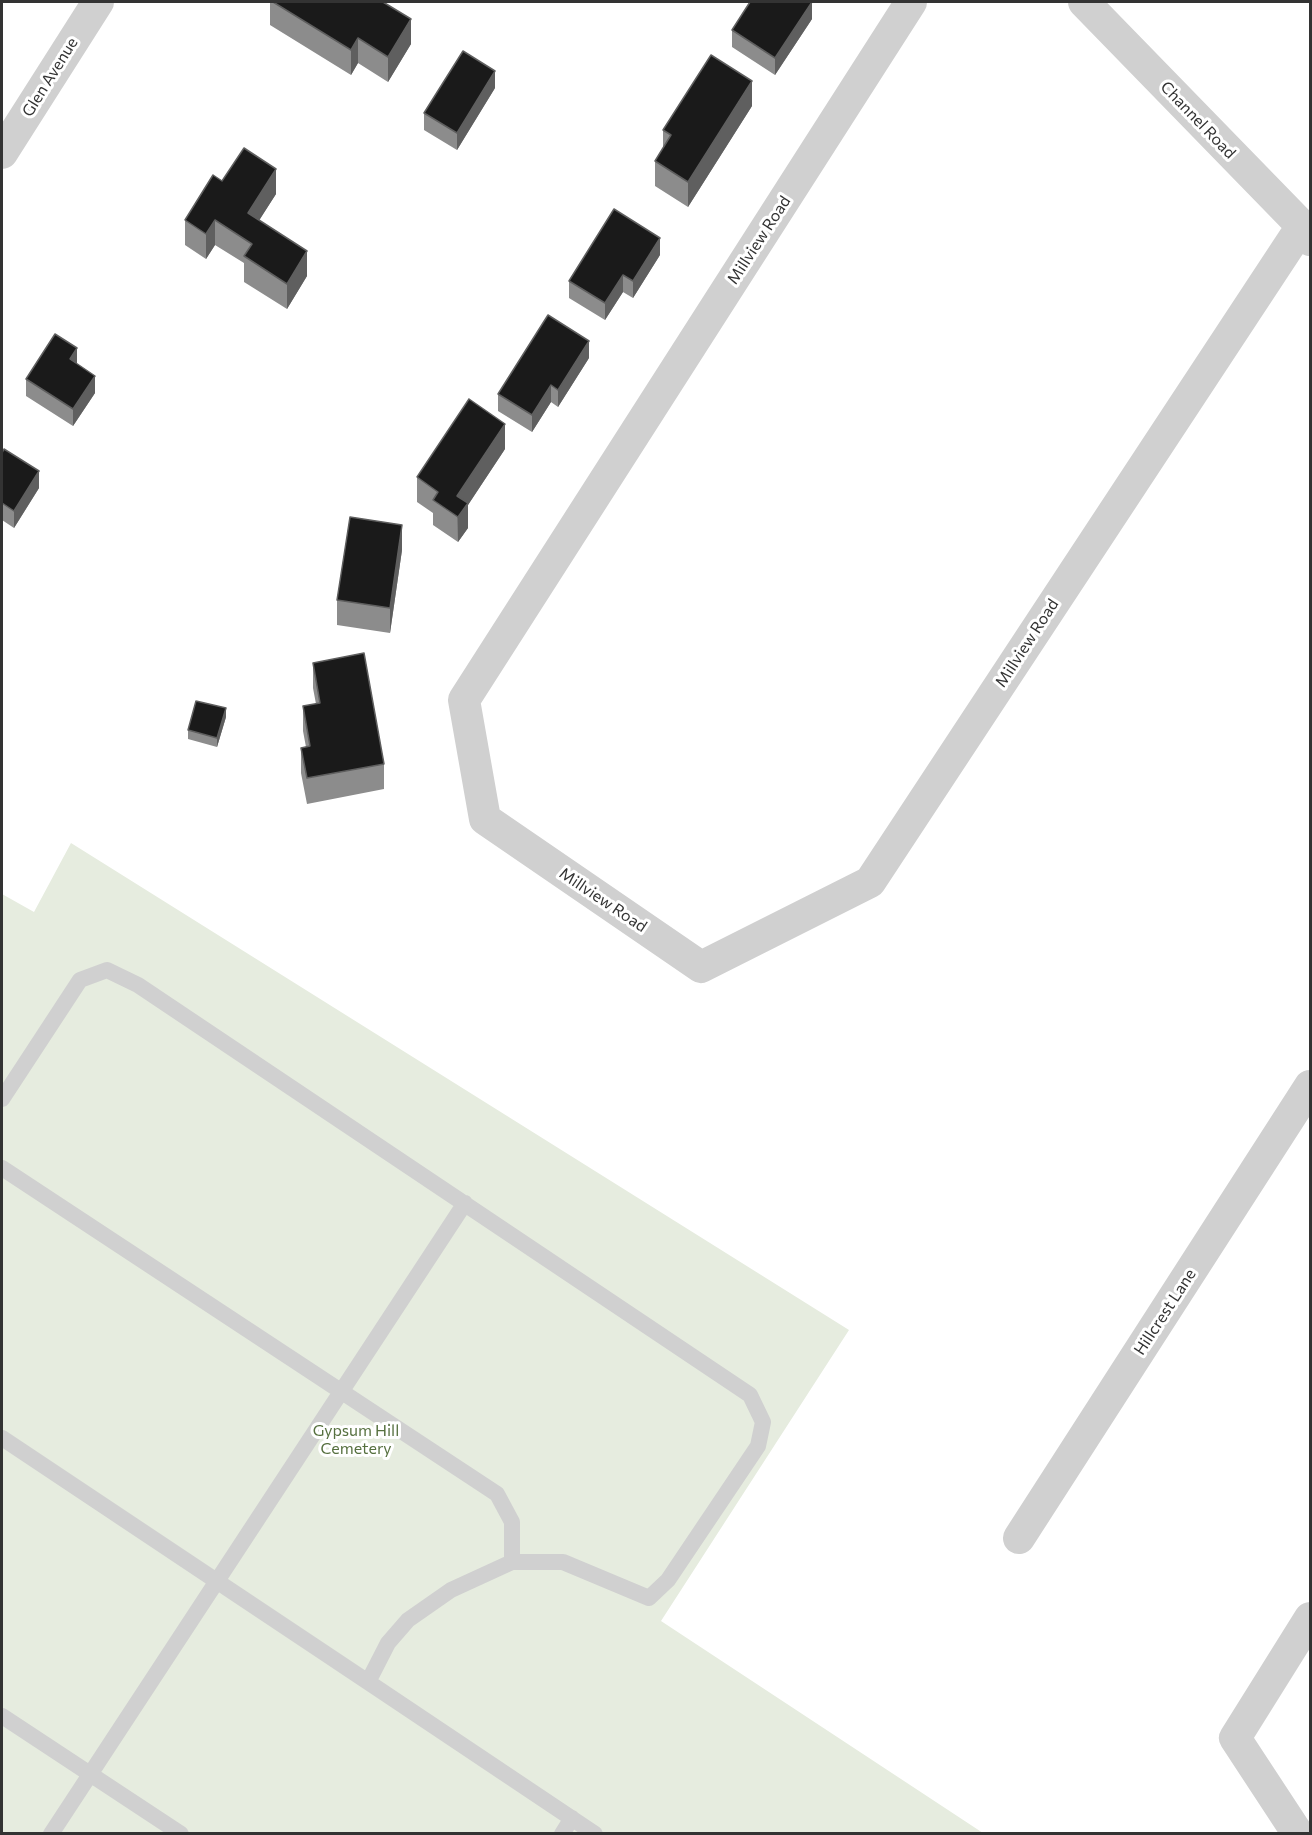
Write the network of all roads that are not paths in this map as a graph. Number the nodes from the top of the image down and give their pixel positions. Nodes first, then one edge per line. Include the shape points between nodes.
1 (98, 2) edge
2 (911, 2) edge
3 (1084, 2) edge
4 (2, 153) edge
5 (1306, 233) edge
6 (1311, 1086) edge
7 (2, 1099) edge
8 (2, 1168) edge
9 (465, 1203) junction
10 (341, 1392) junction
11 (2, 1438) edge
12 (1019, 1538) dead end
13 (512, 1562) junction
14 (217, 1581) junction
15 (1311, 1618) edge
16 (368, 1682) junction
17 (2, 1716) edge
18 (90, 1774) junction
19 (572, 1818) junction
20 (51, 1833) edge
21 (181, 1833) edge
22 (562, 1833) edge
23 (595, 1833) edge
24 (1298, 1833) edge

1 - 4 street, Glen Avenue
2 - 5 street, Millview Road via 464,700 485,819 701,967 870,882
3 - 5 street, Channel Road
6 - 12 street, Hillcrest Lane
7 - 9 lane via 80,980 107,970 138,985
8 - 10 lane
9 - 10 lane
9 - 13 lane via 750,1395 763,1422 758,1446 668,1580 649,1598 563,1562
10 - 13 lane via 497,1494 512,1522
10 - 14 lane
11 - 14 lane
13 - 16 lane via 451,1590 408,1620 388,1643
14 - 16 lane
14 - 18 lane
15 - 24 street via 1235,1738
16 - 19 lane
17 - 18 lane
18 - 20 lane
18 - 21 lane
19 - 22 lane
19 - 23 lane

